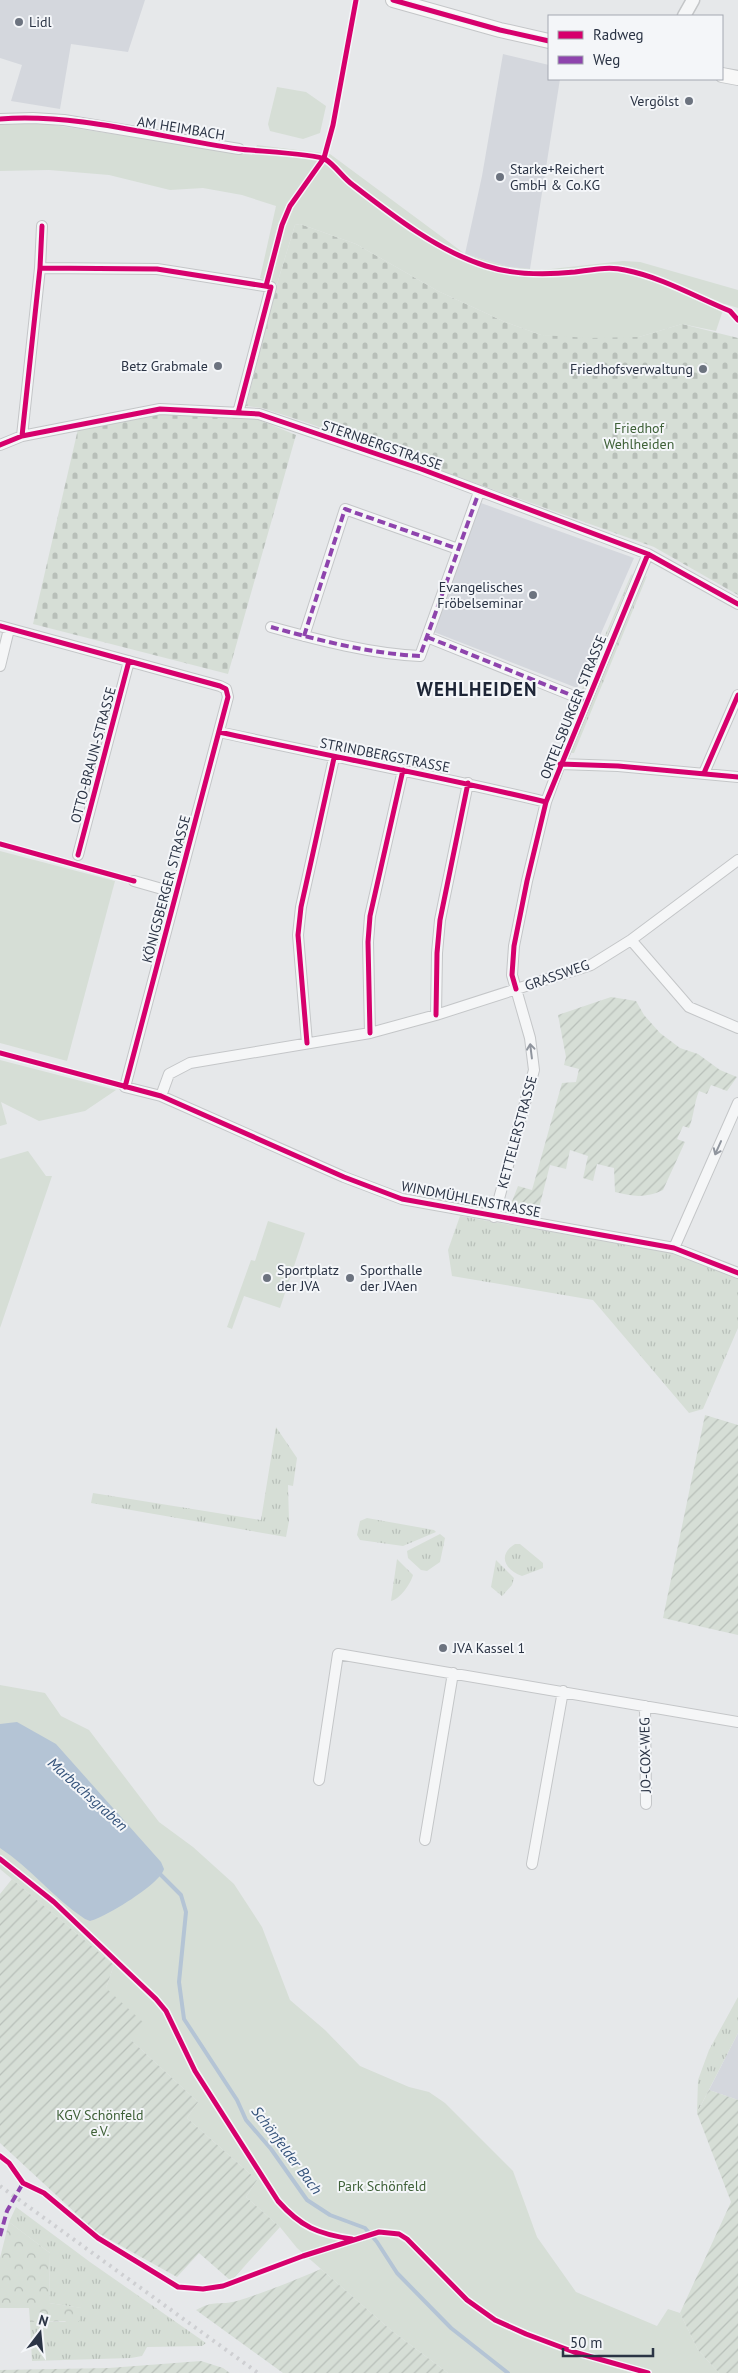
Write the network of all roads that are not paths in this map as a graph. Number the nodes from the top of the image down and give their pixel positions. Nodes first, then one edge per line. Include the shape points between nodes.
1 (393, 0) edge
2 (693, 0) edge
3 (685, 15) edge
4 (548, 40) edge
5 (723, 75) edge
6 (738, 78) edge
7 (0, 119) edge
8 (239, 149) dead end
9 (42, 226) dead end
10 (40, 268) junction
11 (238, 412) junction
12 (22, 436) junction
13 (0, 445) edge
14 (479, 492) junction
15 (458, 549) junction
16 (648, 554) junction
17 (738, 604) edge
18 (5, 627) edge
19 (271, 627) dead end
20 (304, 636) junction
21 (427, 637) junction
22 (129, 661) junction
23 (0, 666) edge
24 (738, 694) edge
25 (586, 701) junction
26 (219, 732) junction
27 (334, 758) junction
28 (560, 764) junction
29 (402, 770) junction
30 (704, 773) junction
31 (738, 777) edge
32 (468, 783) junction
33 (546, 802) junction
34 (78, 855) dead end
35 (738, 860) edge
36 (134, 881) dead end
37 (176, 893) junction
38 (631, 940) junction
39 (516, 989) junction
40 (436, 1016) junction
41 (738, 1028) edge
42 (370, 1033) junction
43 (307, 1043) junction
44 (124, 1086) joint
45 (161, 1096) junction
46 (738, 1103) edge
47 (494, 1217) junction
48 (674, 1248) junction
49 (738, 1273) edge
50 (453, 1673) junction
51 (563, 1691) junction
52 (645, 1706) junction
53 (738, 1722) edge
54 (319, 1780) dead end
55 (646, 1804) dead end
56 (425, 1840) dead end
57 (532, 1864) dead end

1 - 4 main road
2 - 3 street
5 - 6 main road
7 - 8 street, AM HEIMBACH via 64,120
9 - 10 street
10 - 11 street via 157,269 272,287
10 - 12 street
11 - 12 street, STERNBERGSTRASSE via 160,409
11 - 14 street, STERNBERGSTRASSE via 259,414
12 - 13 street, STERNBERGSTRASSE
14 - 15 street
14 - 16 street, STERNBERGSTRASSE
15 - 20 street via 345,509
15 - 21 street
16 - 17 street, STERNBERGSTRASSE
16 - 25 street, ORTELSBURGER STRASSE
18 - 22 street
18 - 23 street
19 - 20 street
20 - 21 street via 420,656
21 - 25 street
22 - 26 street, KÖNIGSBERGER STRASSE via 226,690 228,697
22 - 34 street, OTTO-BRAUN-STRASSE
24 - 30 street
25 - 28 street, ORTELSBURGER STRASSE
26 - 27 street, STRINDBERGSTRASSE
26 - 37 street, KÖNIGSBERGER STRASSE
27 - 29 street, STRINDBERGSTRASSE
27 - 43 street via 298,935
28 - 30 street
28 - 33 street, ORTELSBURGER STRASSE
29 - 32 street, STRINDBERGSTRASSE
29 - 42 street via 370,916
30 - 31 street
32 - 33 street, STRINDBERGSTRASSE
32 - 40 street via 440,920
33 - 39 street, ORTELSBURGER STRASSE via 514,946 512,975
35 - 38 street, GRASSWEG
36 - 37 street
37 - 44 street, KÖNIGSBERGER STRASSE
38 - 39 street, GRASSWEG via 591,965
38 - 41 street via 689,1007
39 - 40 street, GRASSWEG
47 -> 39 street, KETTELERSTRASSE via 534,1070 530,1038
40 - 42 street, GRASSWEG
42 - 43 street, GRASSWEG
43 - 45 street, GRASSWEG via 190,1063 168,1074
44 - 45 street, WINDMÜHLENSTRASSE
45 - 47 street, WINDMÜHLENSTRASSE via 344,1177 402,1199
46 -> 48 street
47 - 48 street, WINDMÜHLENSTRASSE
48 - 49 street, WINDMÜHLENSTRASSE
50 - 51 street
50 - 54 street via 338,1654
50 - 56 street
51 - 52 street
51 - 57 street
52 - 53 street
52 - 55 street, JO-COX-WEG

